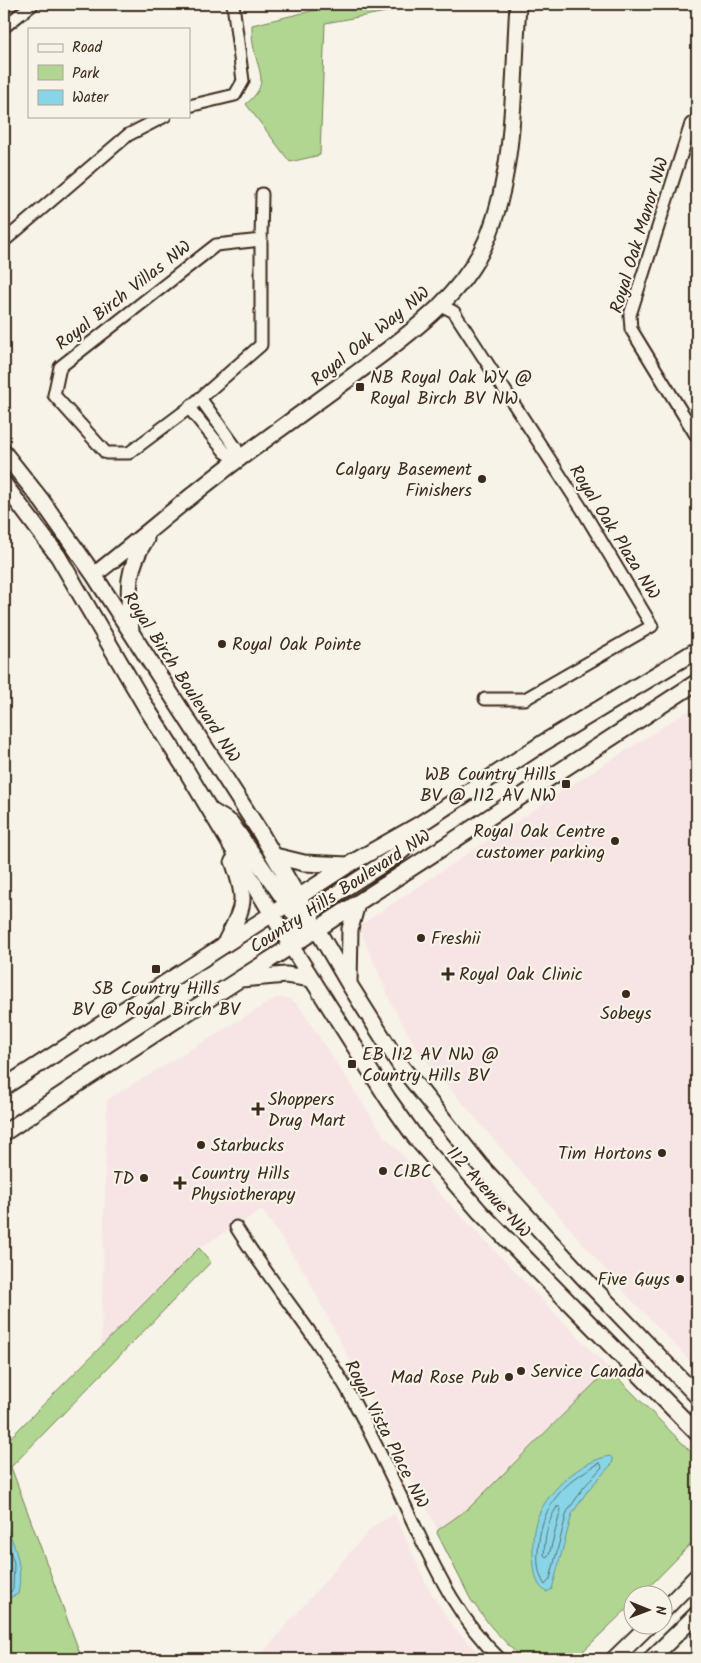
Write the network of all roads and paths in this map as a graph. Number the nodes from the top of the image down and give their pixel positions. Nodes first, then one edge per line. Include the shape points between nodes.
1 (33, 4) edge
2 (233, 4) edge
3 (518, 4) edge
4 (4, 27) edge
5 (190, 106) edge
6 (161, 118) edge
7 (697, 120) edge
8 (262, 194) dead end
9 (261, 240) junction
10 (4, 241) edge
11 (441, 305) junction
12 (200, 398) junction
13 (189, 408) junction
14 (697, 436) edge
15 (4, 453) edge
16 (238, 460) junction
17 (4, 484) edge
18 (153, 529) junction
19 (94, 575) junction
20 (132, 634) junction
21 (697, 650) edge
22 (697, 682) edge
23 (485, 699) dead end
24 (209, 810) junction
25 (420, 824) junction
26 (222, 831) junction
27 (275, 856) junction
28 (348, 864) junction
29 (293, 901) junction
30 (357, 904) junction
31 (273, 914) junction
32 (310, 923) junction
33 (224, 945) junction
34 (291, 946) junction
35 (238, 979) junction
36 (312, 979) junction
37 (349, 984) junction
38 (4, 1087) edge
39 (4, 1133) edge
40 (236, 1227) dead end
41 (697, 1396) edge
42 (697, 1433) edge
43 (697, 1576) edge
44 (674, 1600) edge
45 (697, 1614) edge
46 (638, 1636) edge
47 (617, 1656) edge
48 (500, 1659) edge
49 (601, 1659) edge
50 (651, 1659) edge

1 - 4 street
2 - 5 street via 243,80 235,95
3 - 11 street, Royal Oak Way NW via 502,192 484,246 467,275
6 - 10 street via 128,135
7 - 14 street, Royal Oak Manor NW via 691,124 630,315 631,329
8 - 9 street, Royal Birch Villas NW
9 - 12 street, Royal Birch Villas NW via 261,345
9 - 13 street, Royal Birch Villas NW via 216,245 60,367 54,395 106,453 129,453
11 - 16 street, Royal Oak Way NW via 379,356
11 - 23 street, Royal Oak Plaza NW via 454,312 582,509 652,626 526,699
12 - 13 street, Royal Birch Villas NW
12 - 16 street via 236,448
13 - 16 street via 225,452
15 - 19 street, Royal Birch Boulevard NW
16 - 18 street, Royal Oak Way NW
17 - 24 street via 58,556
18 - 19 street, Royal Oak Way NW
18 - 20 street via 135,557 128,584
19 - 20 street, Royal Birch Boulevard NW
20 - 27 street, Royal Birch Boulevard NW
21 - 25 street, Country Hills Boulevard NW
22 - 30 street, Country Hills Boulevard NW via 505,804
24 - 26 street
24 - 29 street via 231,823
25 - 28 street, Country Hills Boulevard NW
25 - 32 street via 404,849 324,903
26 - 31 street
26 - 33 street via 242,888 240,912
27 - 28 street via 304,863
27 - 29 street, Royal Birch Boulevard NW
28 - 29 street, Country Hills Boulevard NW
29 - 31 street, Country Hills Boulevard NW
29 - 32 street, Royal Birch Boulevard NW
30 - 32 street, Country Hills Boulevard NW
30 - 37 street via 350,929
31 - 33 street, Country Hills Boulevard NW
31 - 34 street
32 - 34 street, Country Hills Boulevard NW
32 - 37 street, 112 Avenue NW
33 - 38 street, Country Hills Boulevard NW
34 - 35 street, Country Hills Boulevard NW
34 - 36 street, 112 Avenue NW
35 - 36 street via 286,975
35 - 39 street, Country Hills Boulevard NW
36 - 42 street, 112 Avenue NW via 388,1099 442,1170
37 - 41 street, 112 Avenue NW via 400,1065 465,1147
40 - 48 street, Royal Vista Place NW via 334,1366 454,1604 483,1643
43 - 44 street
45 - 50 street
46 - 47 street
47 - 49 street

